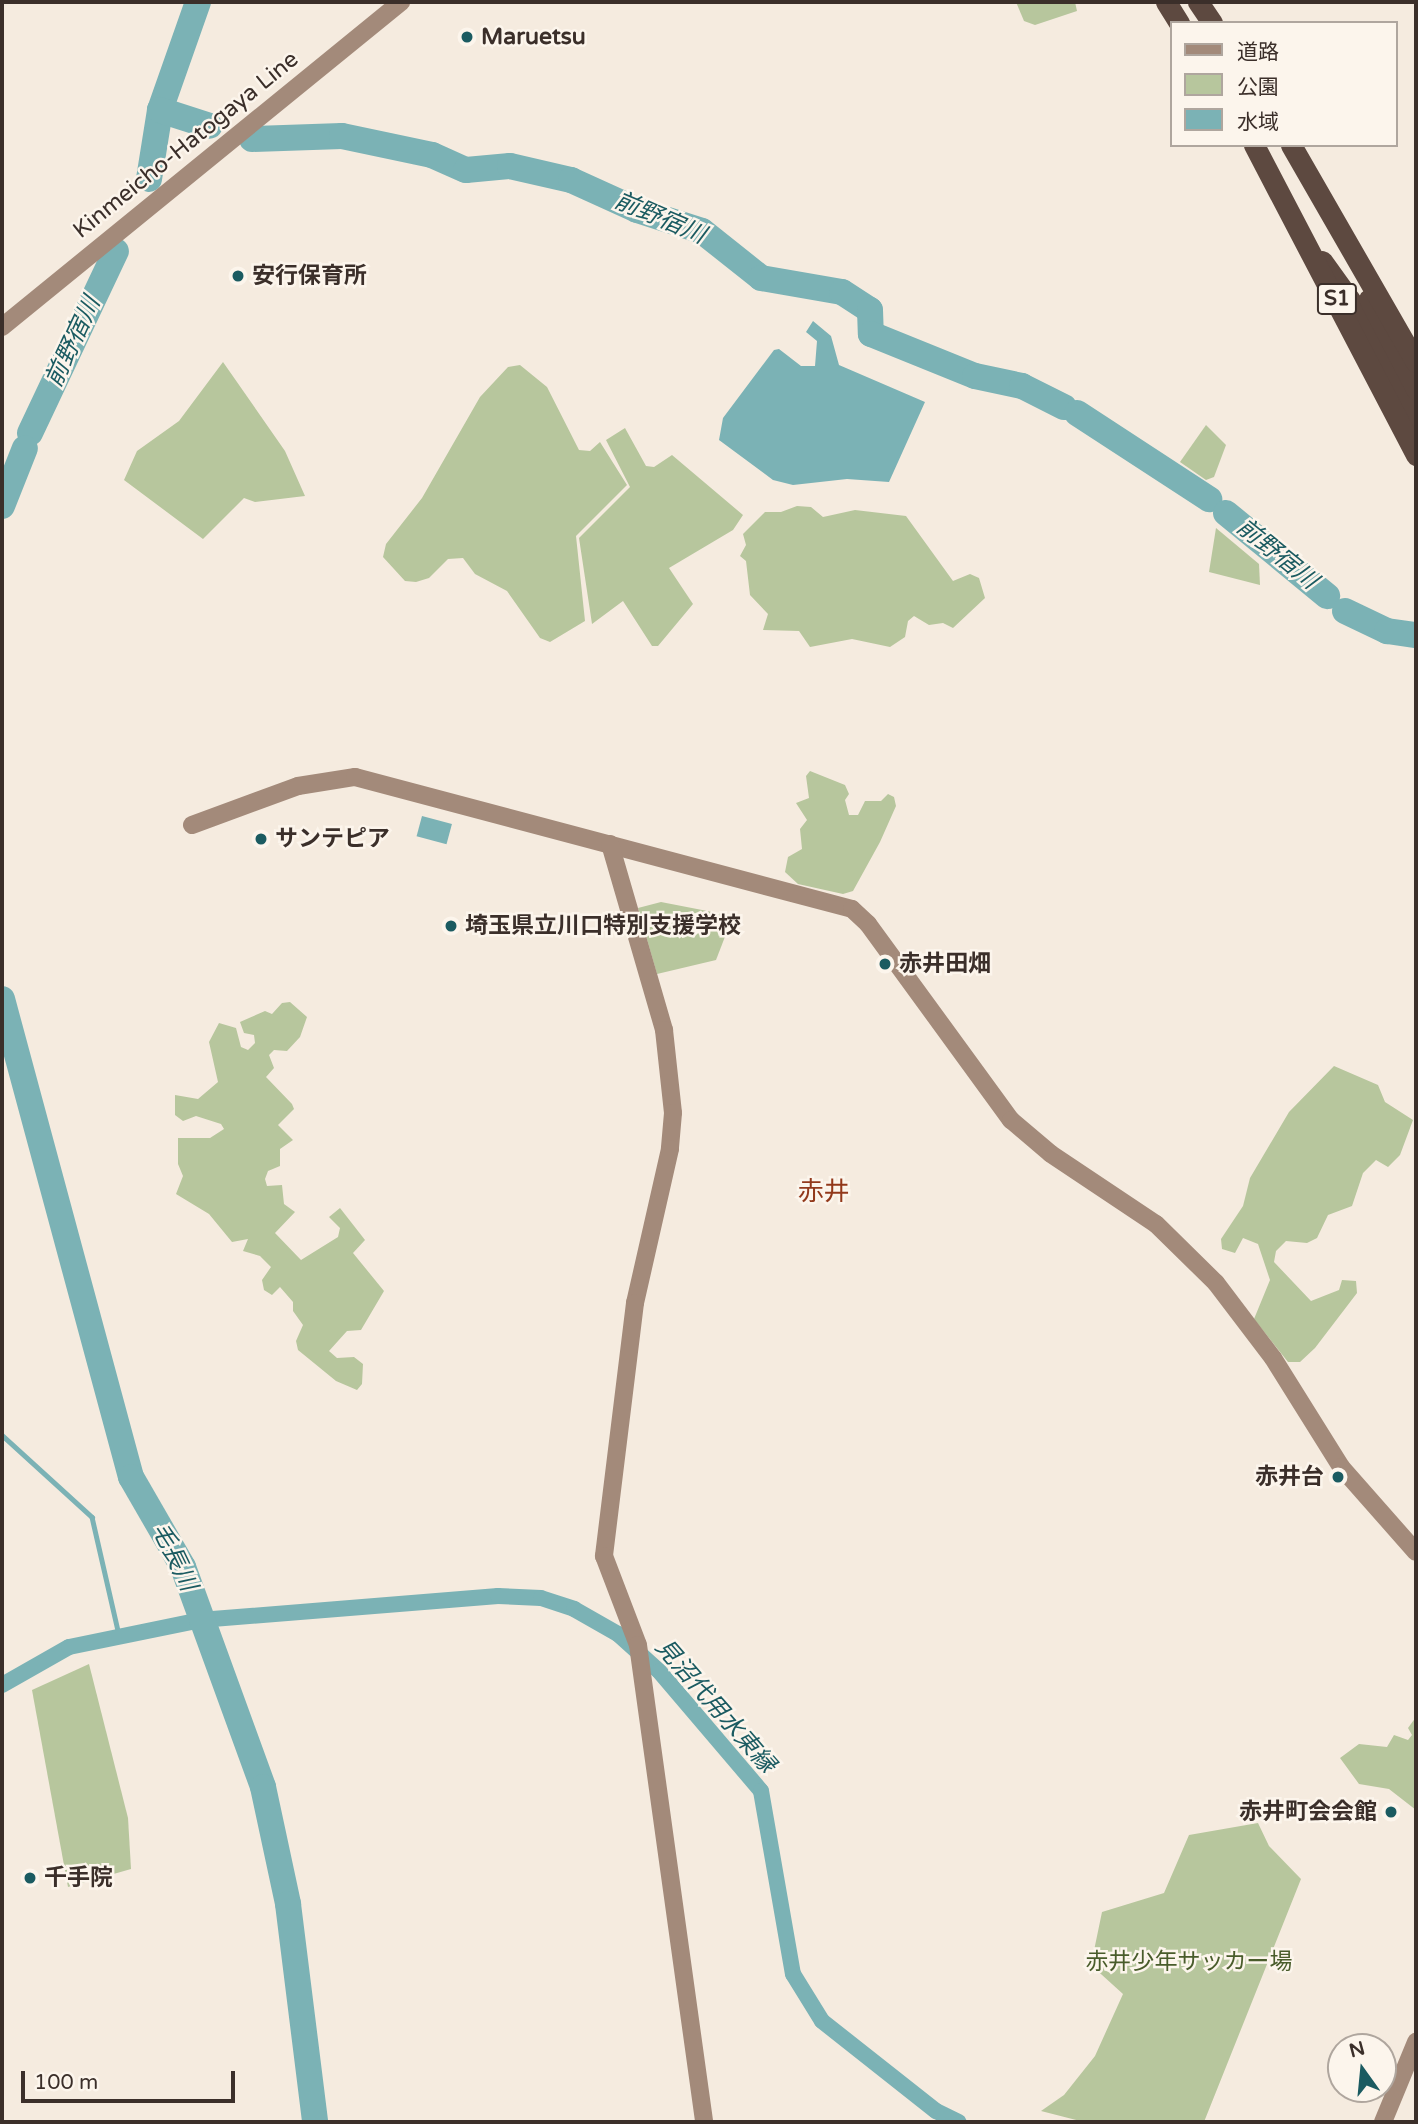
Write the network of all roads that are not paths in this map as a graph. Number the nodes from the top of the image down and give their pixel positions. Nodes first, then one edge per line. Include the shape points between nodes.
1 (401, 2) edge
2 (1158, 2) edge
3 (1166, 2) edge
4 (1200, 2) edge
5 (1170, 21) edge
6 (1178, 21) edge
7 (1214, 21) edge
8 (1246, 147) edge
9 (1255, 147) edge
10 (1292, 147) edge
11 (1298, 147) edge
12 (1312, 169) junction
13 (1273, 192) junction
14 (2, 327) edge
15 (1416, 350) edge
16 (1410, 380) edge
17 (1416, 426) edge
18 (1416, 455) edge
19 (1416, 469) edge
20 (192, 825) dead end
21 (610, 844) junction
22 (1416, 1552) edge
23 (1416, 2042) edge
24 (704, 2122) edge
25 (1383, 2122) edge

1 - 14 street, Kinmeicho-Hatogaya Line
2 - 5 street
3 - 6 highway
4 - 7 highway
8 - 13 street
9 - 18 highway, S1, bridge
10 - 16 highway, S1, bridge
11 - 12 street
12 - 15 street via 1384,287
12 - 16 highway via 1360,282
13 - 16 highway
13 - 19 street
16 - 17 highway
20 - 21 street via 298,786 355,777
21 - 22 street via 852,909 863,917 1011,1120 1051,1154 1156,1224 1224,1292 1273,1358 1341,1467
21 - 24 street via 664,1030 673,1113 670,1149 635,1303 604,1556 638,1645
23 - 25 street

